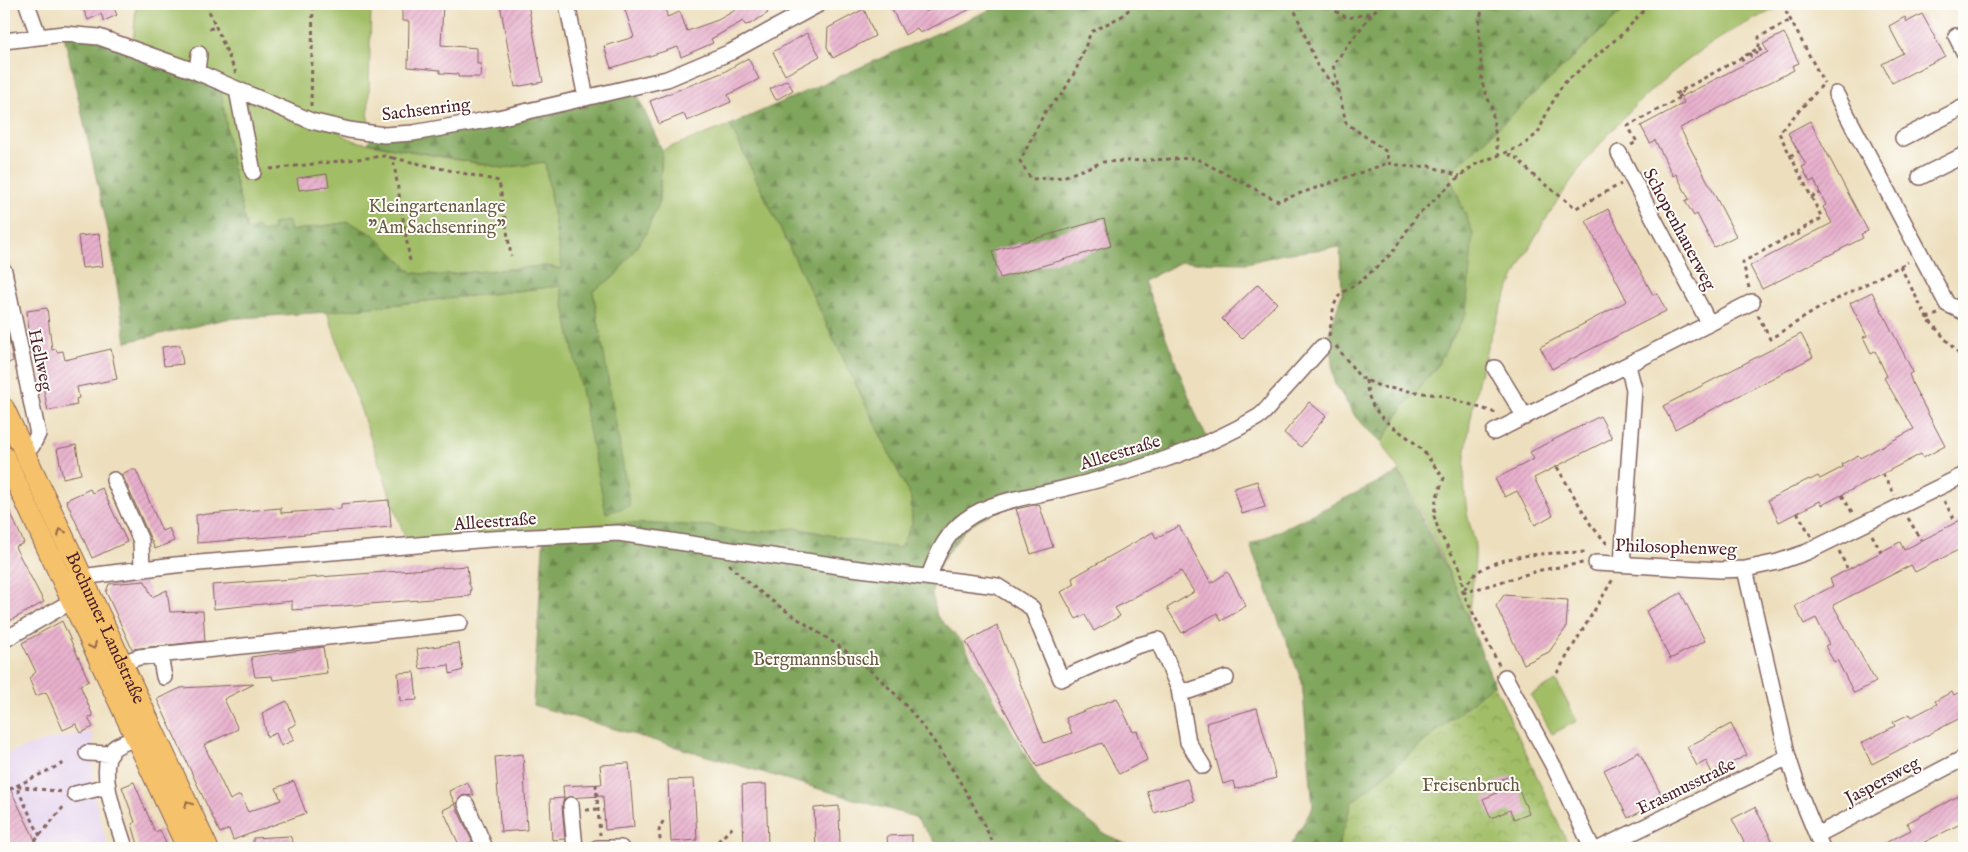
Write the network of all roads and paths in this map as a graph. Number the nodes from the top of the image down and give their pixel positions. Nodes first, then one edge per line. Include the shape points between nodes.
1 (27, 4) edge
2 (206, 4) edge
3 (313, 4) edge
4 (567, 4) edge
5 (819, 4) edge
6 (1135, 4) edge
7 (1292, 4) edge
8 (1333, 4) edge
9 (1383, 4) edge
10 (1482, 4) edge
11 (1650, 4) edge
12 (1782, 4) edge
13 (1372, 12) junction
14 (1791, 20) junction
15 (216, 27) junction
16 (208, 30) dead end
17 (38, 35) junction
18 (1956, 36) dead end
19 (4, 41) edge
20 (1757, 49) junction
21 (1964, 52) edge
22 (199, 54) dead end
23 (1763, 55) dead end
24 (1741, 58) junction
25 (1745, 64) dead end
26 (198, 72) junction
27 (1824, 83) junction
28 (1691, 85) junction
29 (240, 91) junction
30 (1338, 91) junction
31 (1694, 91) dead end
32 (1836, 94) joint
33 (586, 98) junction
34 (1964, 107) edge
35 (311, 121) junction
36 (1903, 138) dead end
37 (1624, 149) joint
38 (1799, 152) dead end
39 (1508, 154) junction
40 (1498, 155) junction
41 (1964, 155) edge
42 (1790, 156) junction
43 (394, 158) junction
44 (1388, 163) junction
45 (270, 169) dead end
46 (253, 172) dead end
47 (1460, 176) junction
48 (1920, 177) dead end
49 (1632, 178) junction
50 (1820, 193) dead end
51 (1811, 197) junction
52 (1798, 232) junction
53 (1802, 239) dead end
54 (1762, 251) junction
55 (1922, 254) junction
56 (510, 256) dead end
57 (1766, 258) dead end
58 (410, 261) dead end
59 (1900, 266) junction
60 (4, 271) edge
61 (1752, 302) junction
62 (1959, 310) edge
63 (1927, 318) junction
64 (1709, 323) junction
65 (1322, 348) dead end
66 (1964, 360) edge
67 (1628, 366) junction
68 (1495, 368) dead end
69 (1366, 380) junction
70 (4, 408) edge
71 (1521, 419) junction
72 (1494, 432) dead end
73 (25, 452) junction
74 (4, 456) edge
75 (1557, 466) dead end
76 (1883, 474) dead end
77 (1964, 477) edge
78 (114, 480) dead end
79 (1936, 489) junction
80 (1842, 495) dead end
81 (1901, 506) junction
82 (1798, 512) dead end
83 (1956, 522) dead end
84 (1860, 526) junction
85 (1921, 540) dead end
86 (1818, 547) junction
87 (721, 548) junction
88 (1595, 557) junction
89 (1622, 564) junction
90 (142, 569) junction
91 (1745, 569) junction
92 (932, 577) junction
93 (62, 581) junction
94 (85, 583) junction
95 (1463, 593) junction
96 (72, 602) junction
97 (460, 624) dead end
98 (4, 640) edge
99 (160, 655) junction
100 (122, 662) junction
101 (1557, 674) dead end
102 (164, 677) dead end
103 (1505, 677) joint
104 (1226, 678) dead end
105 (1179, 689) junction
106 (135, 738) junction
107 (87, 753) dead end
108 (111, 754) junction
109 (1788, 756) junction
110 (1964, 758) edge
111 (64, 763) dead end
112 (1203, 766) dead end
113 (596, 784) dead end
114 (16, 786) junction
115 (108, 786) junction
116 (10, 789) dead end
117 (75, 794) junction
118 (466, 804) dead end
119 (571, 805) dead end
120 (664, 819) dead end
121 (735, 825) dead end
122 (40, 836) junction
123 (35, 840) dead end
124 (1820, 842) edge
125 (125, 848) edge
126 (187, 848) edge
127 (208, 848) edge
128 (484, 848) edge
129 (576, 848) edge
130 (597, 848) edge
131 (601, 848) edge
132 (621, 848) edge
133 (661, 848) edge
134 (714, 848) edge
135 (996, 848) edge
136 (1592, 848) edge
137 (1601, 848) edge

1 - 17 street
2 - 15 path
3 - 35 path
4 - 33 street
5 - 33 street, Sachsenring via 699,67 667,79
6 - 44 path via 1122,16 1091,32 1076,70 1062,94 1046,110 1020,161 1031,180 1063,177 1103,162 1195,158 1278,201
7 - 30 path via 1317,64
8 - 13 path via 1334,10 1347,18
9 - 13 path
10 - 40 path via 1479,25 1482,83 1492,109
11 - 39 path via 1622,35 1563,84 1538,133
12 - 14 path
13 - 30 path via 1334,65
14 - 20 path via 1759,37
14 - 27 path
15 - 16 path
15 - 29 path
17 - 19 street, Sachsenring
17 - 26 street, Sachsenring via 99,37
18 - 21 street
20 - 23 path
20 - 24 path
22 - 26 street
24 - 25 path
24 - 28 path
26 - 29 street, Sachsenring
27 - 32 path
27 - 42 path via 1779,133
28 - 31 path
28 - 37 path via 1628,126 1637,142
29 - 35 street, Sachsenring
29 - 46 street
30 - 44 path via 1346,123 1387,152
32 - 55 street
33 - 35 street, Sachsenring via 490,120 413,133 372,134
34 - 36 street
37 - 49 street, Schopenhauerweg
38 - 42 path
39 - 40 path
39 - 49 path via 1576,208
40 - 47 path via 1474,165
41 - 48 street
42 - 51 path
43 - 45 path via 384,156
43 - 56 path via 499,181
43 - 58 path
44 - 47 path via 1429,166
47 - 69 path via 1416,217 1392,253 1361,281 1340,294 1334,305 1328,344 1339,348 1354,370
49 - 64 street, Schopenhauerweg
50 - 51 path
51 - 52 path via 1822,218
52 - 53 path
52 - 54 path
54 - 57 path
54 - 61 path via 1743,262
55 - 59 path
55 - 62 street via 1947,304
59 - 61 path via 1816,310 1770,340
59 - 63 path
60 - 73 street, Hellweg via 38,434
61 - 64 street
62 - 63 path
63 - 66 path
64 - 67 street
65 - 92 street, Alleestraße via 1260,416 1195,447 1143,466 977,512 964,520 944,542 935,559
67 - 71 street
67 - 89 street via 1634,388
68 - 71 street
69 - 71 path via 1381,387 1444,396 1475,408
69 - 95 path via 1367,393 1384,422 1419,448 1444,478 1434,516 1439,532 1461,570
70 - 73 main road, Bochumer Landstraße
71 - 72 street
94 -> 73 main road, Bochumer Landstraße
74 - 93 main road, Bochumer Landstraße
75 - 89 path via 1592,525
76 - 81 path
77 - 79 street, Philosophenweg
78 - 90 street via 141,541
79 - 81 street, Philosophenweg
79 - 83 path
80 - 84 path
81 - 84 street, Philosophenweg
81 - 85 path
82 - 86 path
84 - 86 street, Philosophenweg
86 - 91 street, Philosophenweg via 1778,562
87 - 90 street, Alleestraße via 611,533 490,539
87 - 92 street, Alleestraße
87 - 135 path via 729,564 755,589 860,662 904,701 954,767
88 - 89 street, Philosophenweg
88 - 95 path, Philosophenweg
88 - 95 path via 1538,554 1500,562 1479,570
89 - 91 street, Philosophenweg
89 - 101 path
90 - 94 street, Alleestraße
91 - 109 street
92 - 105 street via 997,586 1032,608 1061,679 1136,646 1158,640
93 - 94 street, Alleestraße
93 - 96 main road, Bochumer Landstraße
94 - 96 street
94 - 100 main road, Bochumer Landstraße
95 - 103 path
96 - 98 street
96 -> 106 main road, Bochumer Landstraße
97 - 99 street
99 - 100 street
99 - 102 street
127 -> 100 main road, Bochumer Landstraße
103 - 136 street via 1555,769
104 - 105 street via 1188,691
105 - 112 street via 1188,742
106 - 108 street via 114,748
106 - 126 main road, Bochumer Landstraße
107 - 108 street
108 - 115 street via 106,767
109 - 124 street
109 - 137 street, Erasmusstraße
110 - 124 street, Jaspersweg
111 - 114 path
113 - 131 path
114 - 116 path
114 - 117 path
114 - 122 path
115 - 117 street
115 - 125 street
117 - 122 path
118 - 128 street
119 - 129 street
120 - 133 path via 659,830
121 - 134 path
122 - 123 path
130 - 131 street
131 - 132 street

